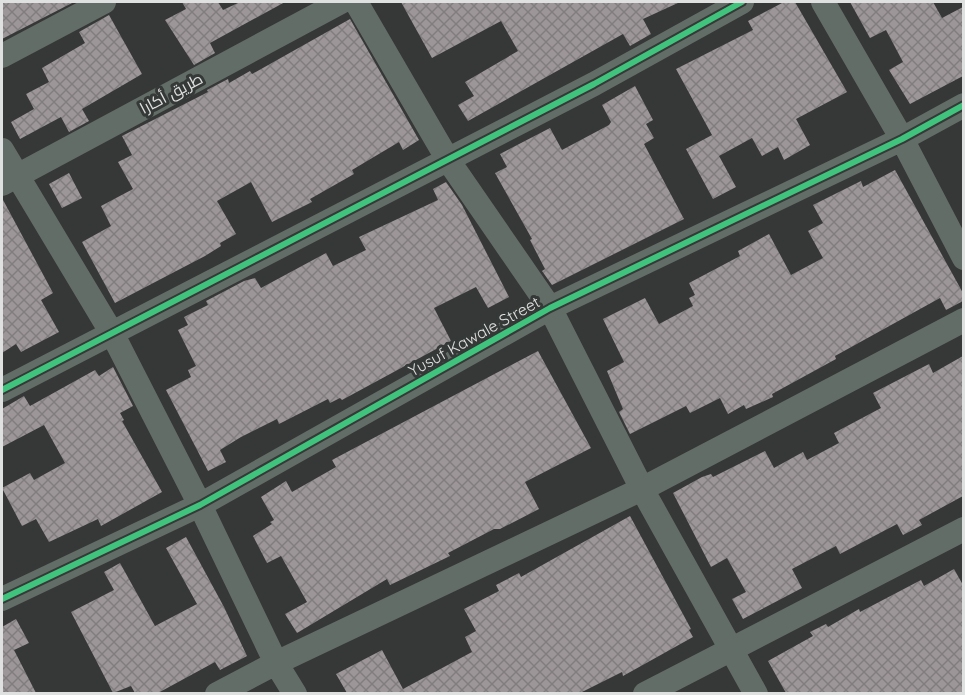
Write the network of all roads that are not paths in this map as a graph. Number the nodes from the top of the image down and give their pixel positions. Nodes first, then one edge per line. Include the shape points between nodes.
1 (104, 2) edge
2 (341, 2) edge
3 (356, 2) edge
4 (742, 2) edge
5 (823, 2) edge
6 (2, 56) edge
7 (963, 105) edge
8 (902, 139) junction
9 (2, 150) edge
10 (448, 160) junction
11 (9, 180) edge
12 (963, 258) edge
13 (550, 308) junction
14 (963, 320) edge
15 (113, 335) junction
16 (2, 390) edge
17 (642, 489) junction
18 (200, 505) junction
19 (963, 529) edge
20 (2, 599) edge
21 (731, 651) junction
22 (276, 663) junction
23 (217, 693) edge
24 (295, 693) edge
25 (645, 693) edge
26 (756, 693) edge

1 - 6 street
2 - 11 street, طريق أكارا
3 - 10 street
4 - 10 street
5 - 8 street
7 - 8 street, Yusuf Kawale Street
8 - 12 street
8 - 13 street, Yusuf Kawale Street
9 - 11 street
10 - 13 street
10 - 15 street
11 - 15 street
13 - 17 street
13 - 18 street, Yusuf Kawale Street
14 - 17 street
15 - 16 street
15 - 18 street
17 - 21 street
17 - 22 street
18 - 20 street, Yusuf Kawale Street
18 - 22 street
19 - 21 street
21 - 25 street
21 - 26 street
22 - 23 street
22 - 24 street

